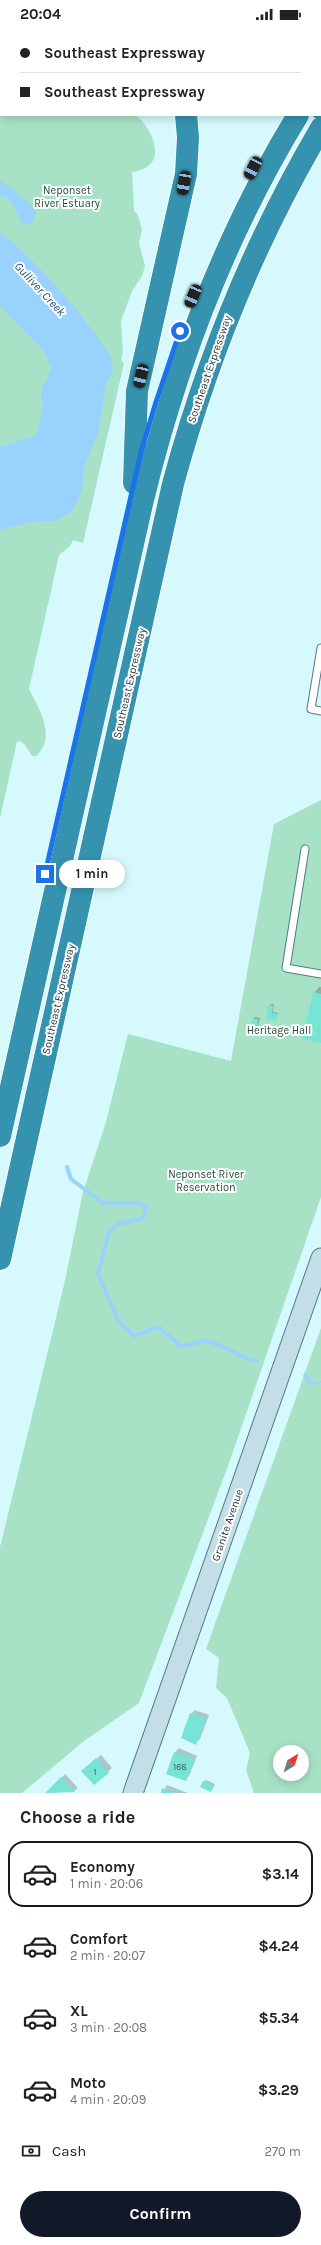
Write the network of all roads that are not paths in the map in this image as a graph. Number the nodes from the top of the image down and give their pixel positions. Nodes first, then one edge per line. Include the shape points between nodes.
1 (186, 116) edge
2 (282, 116) edge
3 (297, 116) edge
4 (314, 116) edge
5 (321, 128) edge
6 (134, 484) junction
7 (321, 648) edge
8 (321, 711) edge
9 (305, 849) dead end
10 (321, 974) edge
11 (0, 1075) edge
12 (0, 1136) edge
13 (0, 1207) edge
14 (321, 1258) edge
15 (0, 1259) edge
16 (133, 1793) edge

1 - 6 highway via 186,174 137,391
2 - 6 highway via 230,214 188,308 156,402
3 - 12 highway via 264,174 220,264 168,405 142,504
4 - 13 highway via 287,163 242,252 207,338 176,432 161,489
5 - 15 highway, Southeast Expressway via 278,206 242,282 218,342 187,435 172,492
6 - 11 highway
7 - 8 lane via 311,709
9 - 10 lane via 286,968
14 - 16 main road, Granite Avenue

